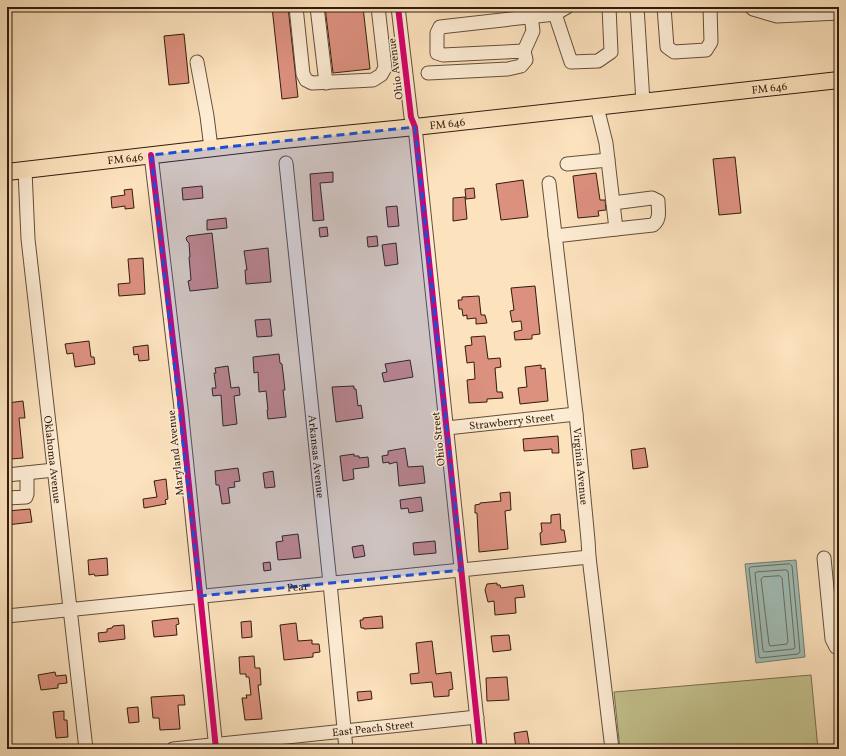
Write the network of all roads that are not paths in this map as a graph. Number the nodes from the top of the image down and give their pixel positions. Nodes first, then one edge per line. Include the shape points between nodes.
1 (296, 7) edge
2 (317, 7) edge
3 (378, 7) edge
4 (398, 7) edge
5 (567, 7) edge
6 (609, 7) edge
7 (637, 7) edge
8 (664, 7) edge
9 (710, 7) edge
10 (751, 7) edge
11 (839, 13) edge
12 (555, 14) junction
13 (531, 16) junction
14 (524, 51) junction
15 (197, 62) dead end
16 (428, 73) dead end
17 (839, 80) edge
18 (326, 82) junction
19 (643, 102) junction
20 (597, 106) junction
21 (415, 127) junction
22 (211, 148) junction
23 (151, 155) junction
24 (608, 160) junction
25 (286, 164) dead end
26 (567, 164) dead end
27 (25, 170) junction
28 (7, 172) edge
29 (549, 183) dead end
30 (613, 203) junction
31 (616, 229) junction
32 (554, 236) junction
33 (576, 414) junction
34 (447, 428) junction
35 (54, 470) junction
36 (27, 473) junction
37 (7, 475) edge
38 (7, 498) edge
39 (589, 557) junction
40 (824, 558) dead end
41 (462, 570) junction
42 (833, 582) edge
43 (330, 583) junction
44 (200, 596) junction
45 (70, 610) junction
46 (7, 616) edge
47 (839, 648) edge
48 (477, 717) junction
49 (345, 732) junction
50 (216, 747) edge
51 (86, 749) edge
52 (173, 749) edge
53 (346, 749) edge
54 (480, 749) edge
55 (612, 749) edge

1 - 18 street via 303,74 306,80 312,83
2 - 18 street
3 - 18 street via 385,68 381,75 373,80
4 - 21 street, Ohio Avenue via 410,117
5 - 12 street
6 - 12 street via 612,52 598,61 571,62
7 - 19 street
8 - 9 street via 667,47 674,52 706,50 711,42
10 - 11 street via 777,16
12 - 13 street
13 - 14 street via 533,31
13 - 14 street via 440,27 437,33 437,52 443,55
14 - 16 street via 526,60 521,66 508,69
15 - 22 street
17 - 19 main road, FM 646 / FM 646
19 - 20 main road, FM 646 / FM 646
20 - 21 main road, FM 646 / FM 646
20 - 24 street
21 - 22 main road, FM 646 / FM 646
21 - 34 street, Ohio Street
22 - 23 main road, FM 646 / FM 646
23 - 27 main road, FM 646 / FM 646
23 - 44 street, Maryland Avenue
24 - 26 street
24 - 30 street
25 - 43 street, Arkansas Avenue
27 - 28 main road, FM 646 / FM 646
27 - 35 street, Oklahoma Avenue via 28,239
29 - 32 street, Virginia Avenue
30 - 31 street
30 - 31 street via 652,198 658,201 659,217 653,225
31 - 32 street
32 - 33 street, Virginia Avenue
33 - 34 street, Strawberry Street
33 - 39 street, Virginia Avenue
34 - 41 street, Ohio Street
35 - 36 street
35 - 45 street, Oklahoma Avenue
36 - 37 street
36 - 38 street via 26,496
39 - 41 street, Pear
39 - 55 street, Virginia Avenue
40 - 42 street
41 - 43 street, Pear
41 - 48 street, Ohio Street
42 - 47 street via 832,639
43 - 44 street, Pear
43 - 49 street, Arkansas Avenue
44 - 45 street, Pear
44 - 50 street, Maryland Avenue
45 - 46 street, Pear
45 - 51 street, Oklahoma Avenue
48 - 49 street, East Peach Street
48 - 54 street, Ohio Street
49 - 50 street, East Peach Street
49 - 53 street, Arkansas Avenue
50 - 52 street, East Peach Street

